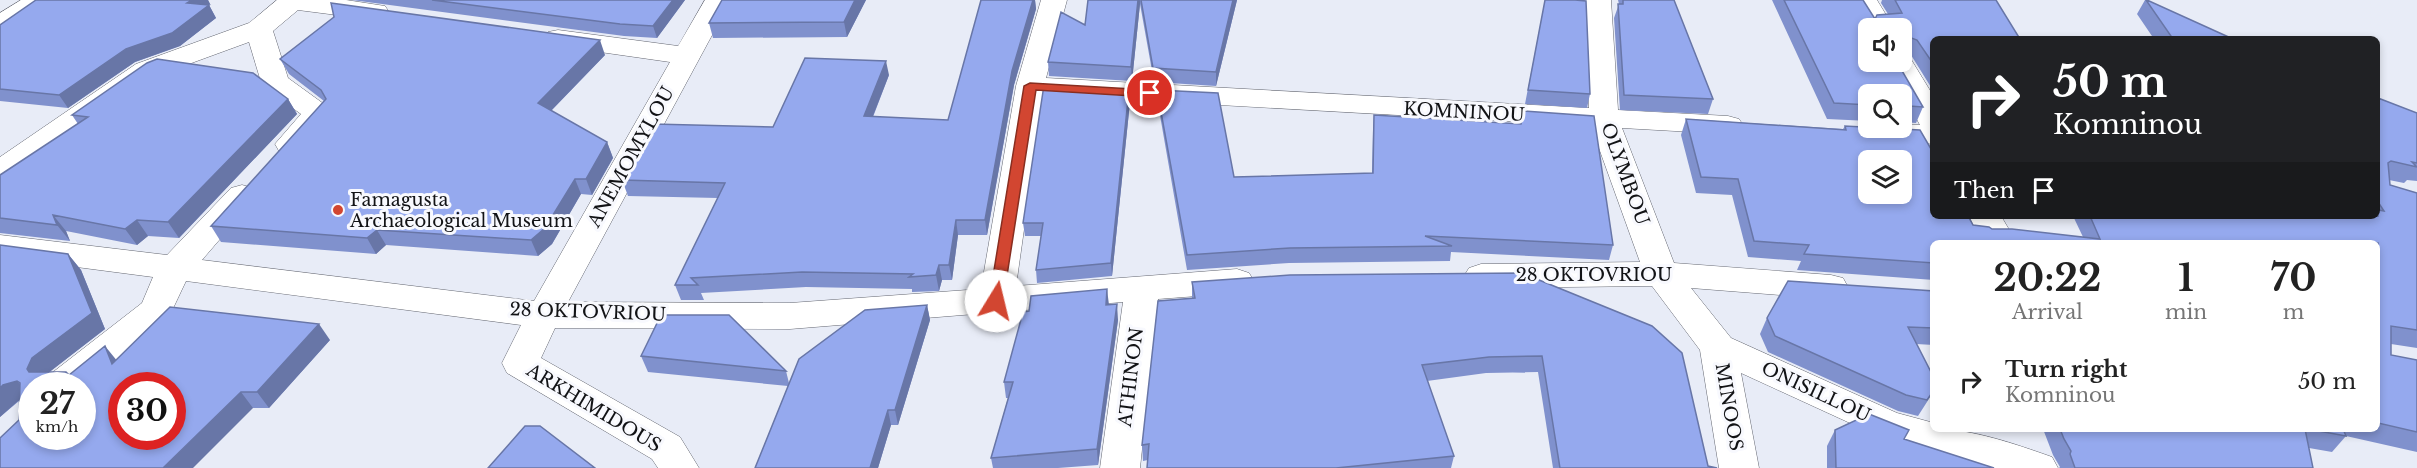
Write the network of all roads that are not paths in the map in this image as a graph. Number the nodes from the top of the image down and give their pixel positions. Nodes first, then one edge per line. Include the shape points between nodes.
1 (40, 0) edge
2 (293, 0) edge
3 (718, 0) edge
4 (1054, 0) edge
5 (1598, 0) edge
6 (1864, 0) edge
7 (397, 15) edge
8 (1874, 18) edge
9 (0, 24) edge
10 (259, 28) junction
11 (536, 35) edge
12 (687, 56) junction
13 (1905, 72) edge
14 (1030, 86) junction
15 (1930, 116) edge
16 (1604, 120) junction
17 (1757, 127) edge
18 (1851, 131) edge
19 (1930, 135) edge
20 (0, 172) edge
21 (1987, 219) edge
22 (1998, 240) edge
23 (0, 246) edge
24 (174, 269) junction
25 (1661, 274) junction
26 (1445, 276) edge
27 (1267, 279) edge
28 (1142, 287) junction
29 (1862, 289) edge
30 (996, 301) junction
31 (544, 315) junction
32 (1718, 347) junction
33 (78, 372) edge
34 (679, 468) edge
35 (1120, 468) edge
36 (1739, 468) edge
37 (2038, 468) edge

1 - 9 street
2 - 7 street
2 - 10 street
3 - 12 street, ANEMOMYLOU
4 - 14 street
5 - 16 street, OLYMBOU
6 - 8 street
10 - 20 street via 146,70
10 - 24 street via 275,82 318,113
11 - 12 street
12 - 31 street, ANEMOMYLOU
13 - 15 street
14 - 16 street, KOMNINOU
14 - 30 street
16 - 17 street, KOMNINOU
16 - 25 street, OLYMBOU
18 - 19 street
21 - 22 street
23 - 24 street, 28 OKTOVRIOU
24 - 31 street, 28 OKTOVRIOU
24 - 33 street via 156,310
25 - 26 street, 28 OKTOVRIOU
25 - 29 street, 28 OKTOVRIOU
25 - 32 street, ONISILLOU
27 - 28 street, 28 OKTOVRIOU
28 - 30 street, 28 OKTOVRIOU
28 - 35 street, ATHINON
30 - 31 street, 28 OKTOVRIOU via 790,316
31 - 34 street, ARKHIMIDOUS via 520,363 666,448
32 - 36 street, MINOOS
32 - 37 street, ONISILLOU via 1887,425

